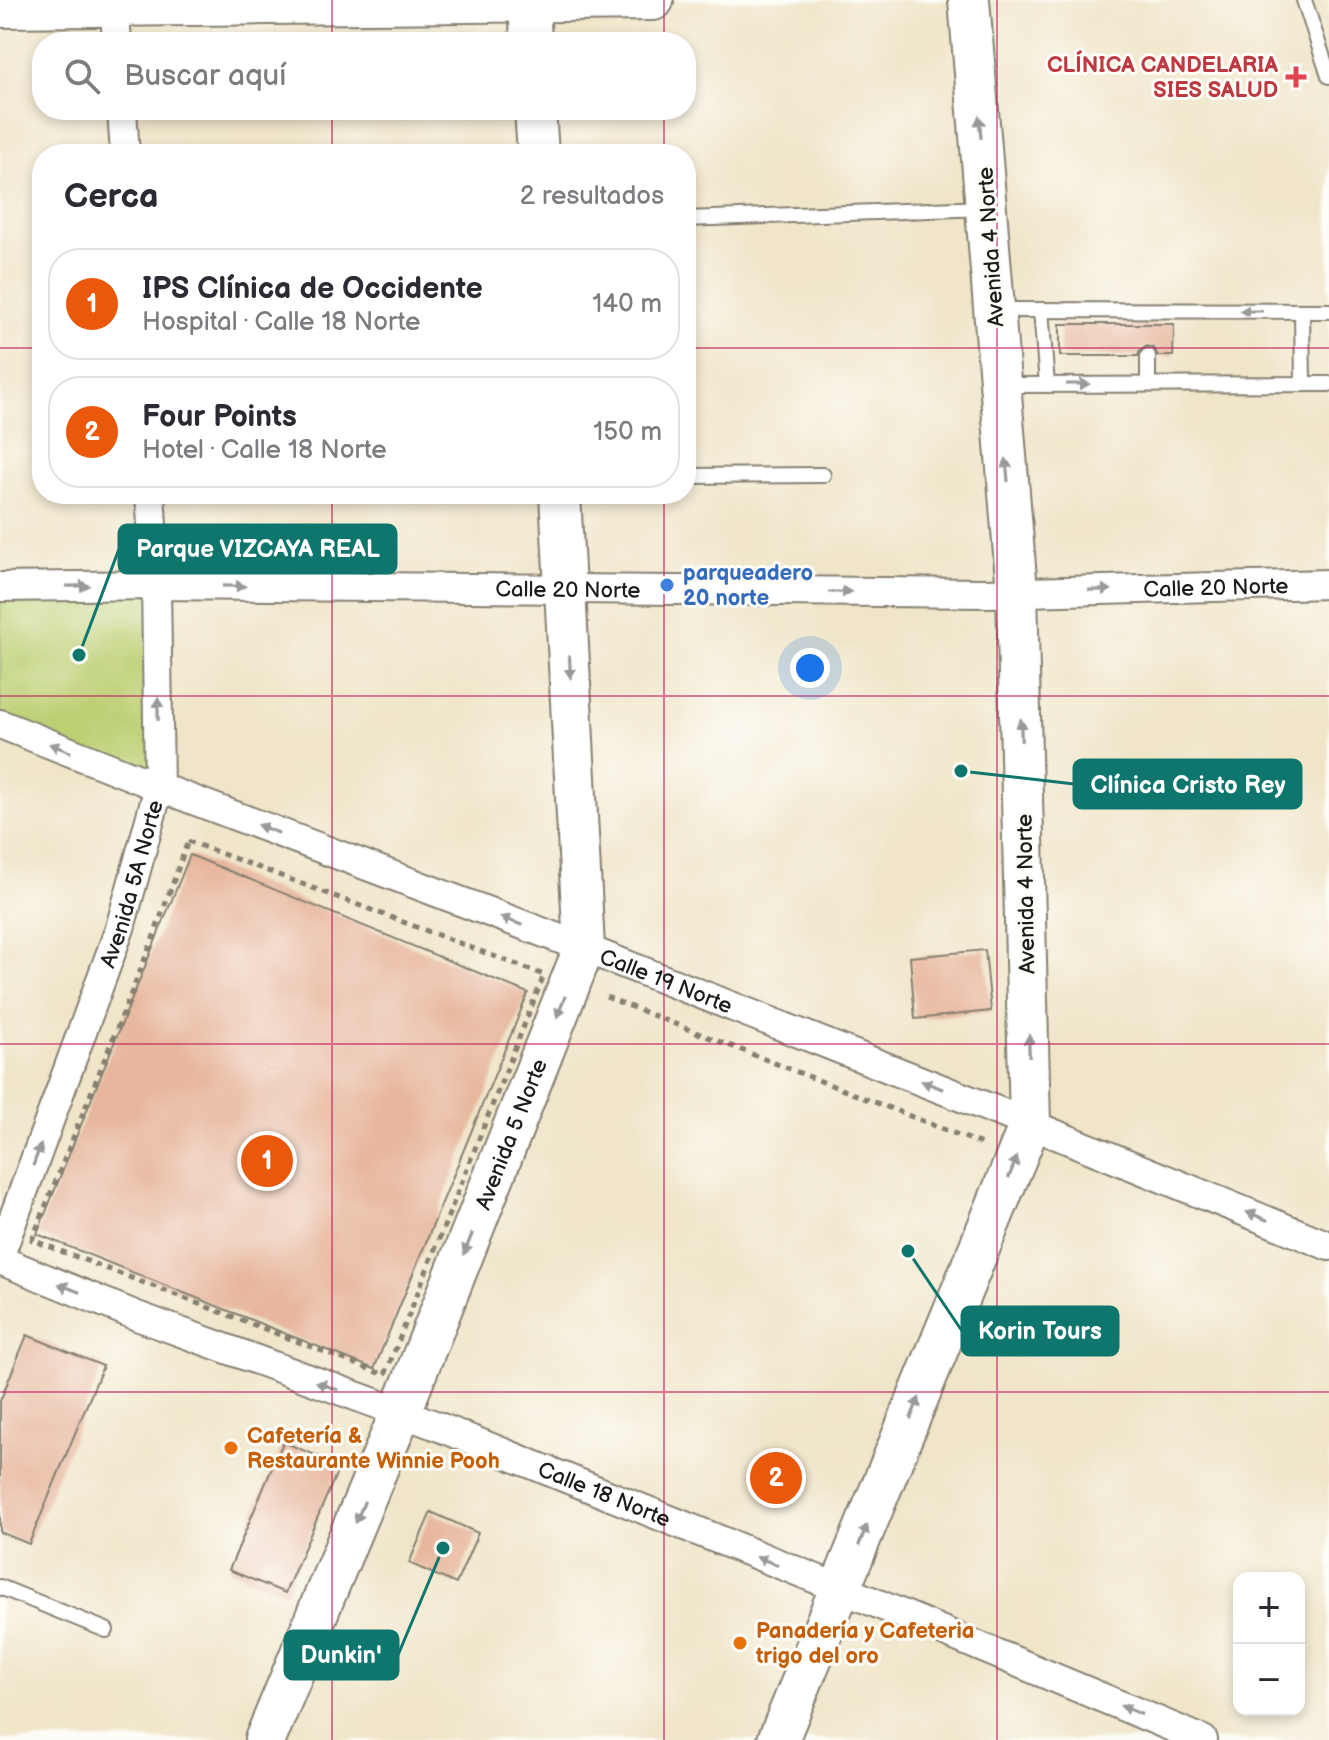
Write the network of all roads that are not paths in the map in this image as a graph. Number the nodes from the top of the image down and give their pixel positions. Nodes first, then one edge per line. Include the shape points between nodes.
1 (653, 0) edge
2 (969, 0) edge
3 (1304, 0) edge
4 (529, 1) edge
5 (0, 7) edge
6 (115, 16) edge
7 (531, 32) edge
8 (1329, 76) edge
9 (123, 120) edge
10 (536, 120) edge
11 (124, 144) edge
12 (537, 144) edge
13 (987, 208) junction
14 (696, 219) edge
15 (994, 310) junction
16 (1041, 310) junction
17 (1302, 311) junction
18 (1329, 311) edge
19 (1148, 356) dead end
20 (1148, 384) junction
21 (1303, 384) junction
22 (1329, 384) edge
23 (1000, 385) junction
24 (1047, 385) junction
25 (823, 475) dead end
26 (696, 476) edge
27 (151, 504) edge
28 (561, 504) edge
29 (1329, 584) edge
30 (156, 585) junction
31 (0, 587) edge
32 (566, 589) junction
33 (1017, 591) junction
34 (0, 724) edge
35 (159, 787) junction
36 (584, 948) junction
37 (1030, 1124) junction
38 (1329, 1246) edge
39 (0, 1257) edge
40 (400, 1414) junction
41 (0, 1587) edge
42 (840, 1590) junction
43 (106, 1630) dead end
44 (265, 1740) edge
45 (778, 1740) edge
46 (1203, 1740) edge

1 - 4 street
13 -> 2 street, Avenida 4 Norte
3 - 8 lane
4 - 6 street
4 - 7 street
5 - 6 street
9 - 11 street
10 - 12 street
13 - 14 lane
13 - 15 street, Avenida 4 Norte
15 - 16 lane
15 - 23 street, Avenida 4 Norte
17 -> 16 lane via 1148,317
16 - 24 lane
17 - 18 lane
17 - 21 lane
19 - 20 lane
20 - 21 lane
24 -> 20 lane
21 - 22 lane
23 - 24 lane
33 -> 23 street, Avenida 4 Norte
25 - 26 lane
27 - 30 street, Avenida 5A Norte
28 - 32 street, Avenida 5 Norte
33 -> 29 street, Calle 20 Norte
31 -> 30 street, Calle 20 Norte
30 -> 32 street, Calle 20 Norte
35 -> 30 street, Avenida 5A Norte
32 -> 33 street, Calle 20 Norte
32 -> 36 street, Avenida 5 Norte
37 -> 33 street, Avenida 4 Norte
35 -> 34 street, Calle 19 Norte
36 -> 35 street, Calle 19 Norte
39 -> 35 street, Avenida 5A Norte via 120,928
37 -> 36 street, Calle 19 Norte
36 -> 40 street, Avenida 5 Norte
38 -> 37 street, Calle 19 Norte
42 -> 37 street, Avenida 4 Norte
40 -> 39 street, Calle 18 Norte via 137,1316
42 -> 40 street, Calle 18 Norte
40 -> 44 street, Avenida 5 Norte
41 - 43 lane
42 - 45 street, Avenida 4 Norte
46 -> 42 street, Calle 18 Norte

